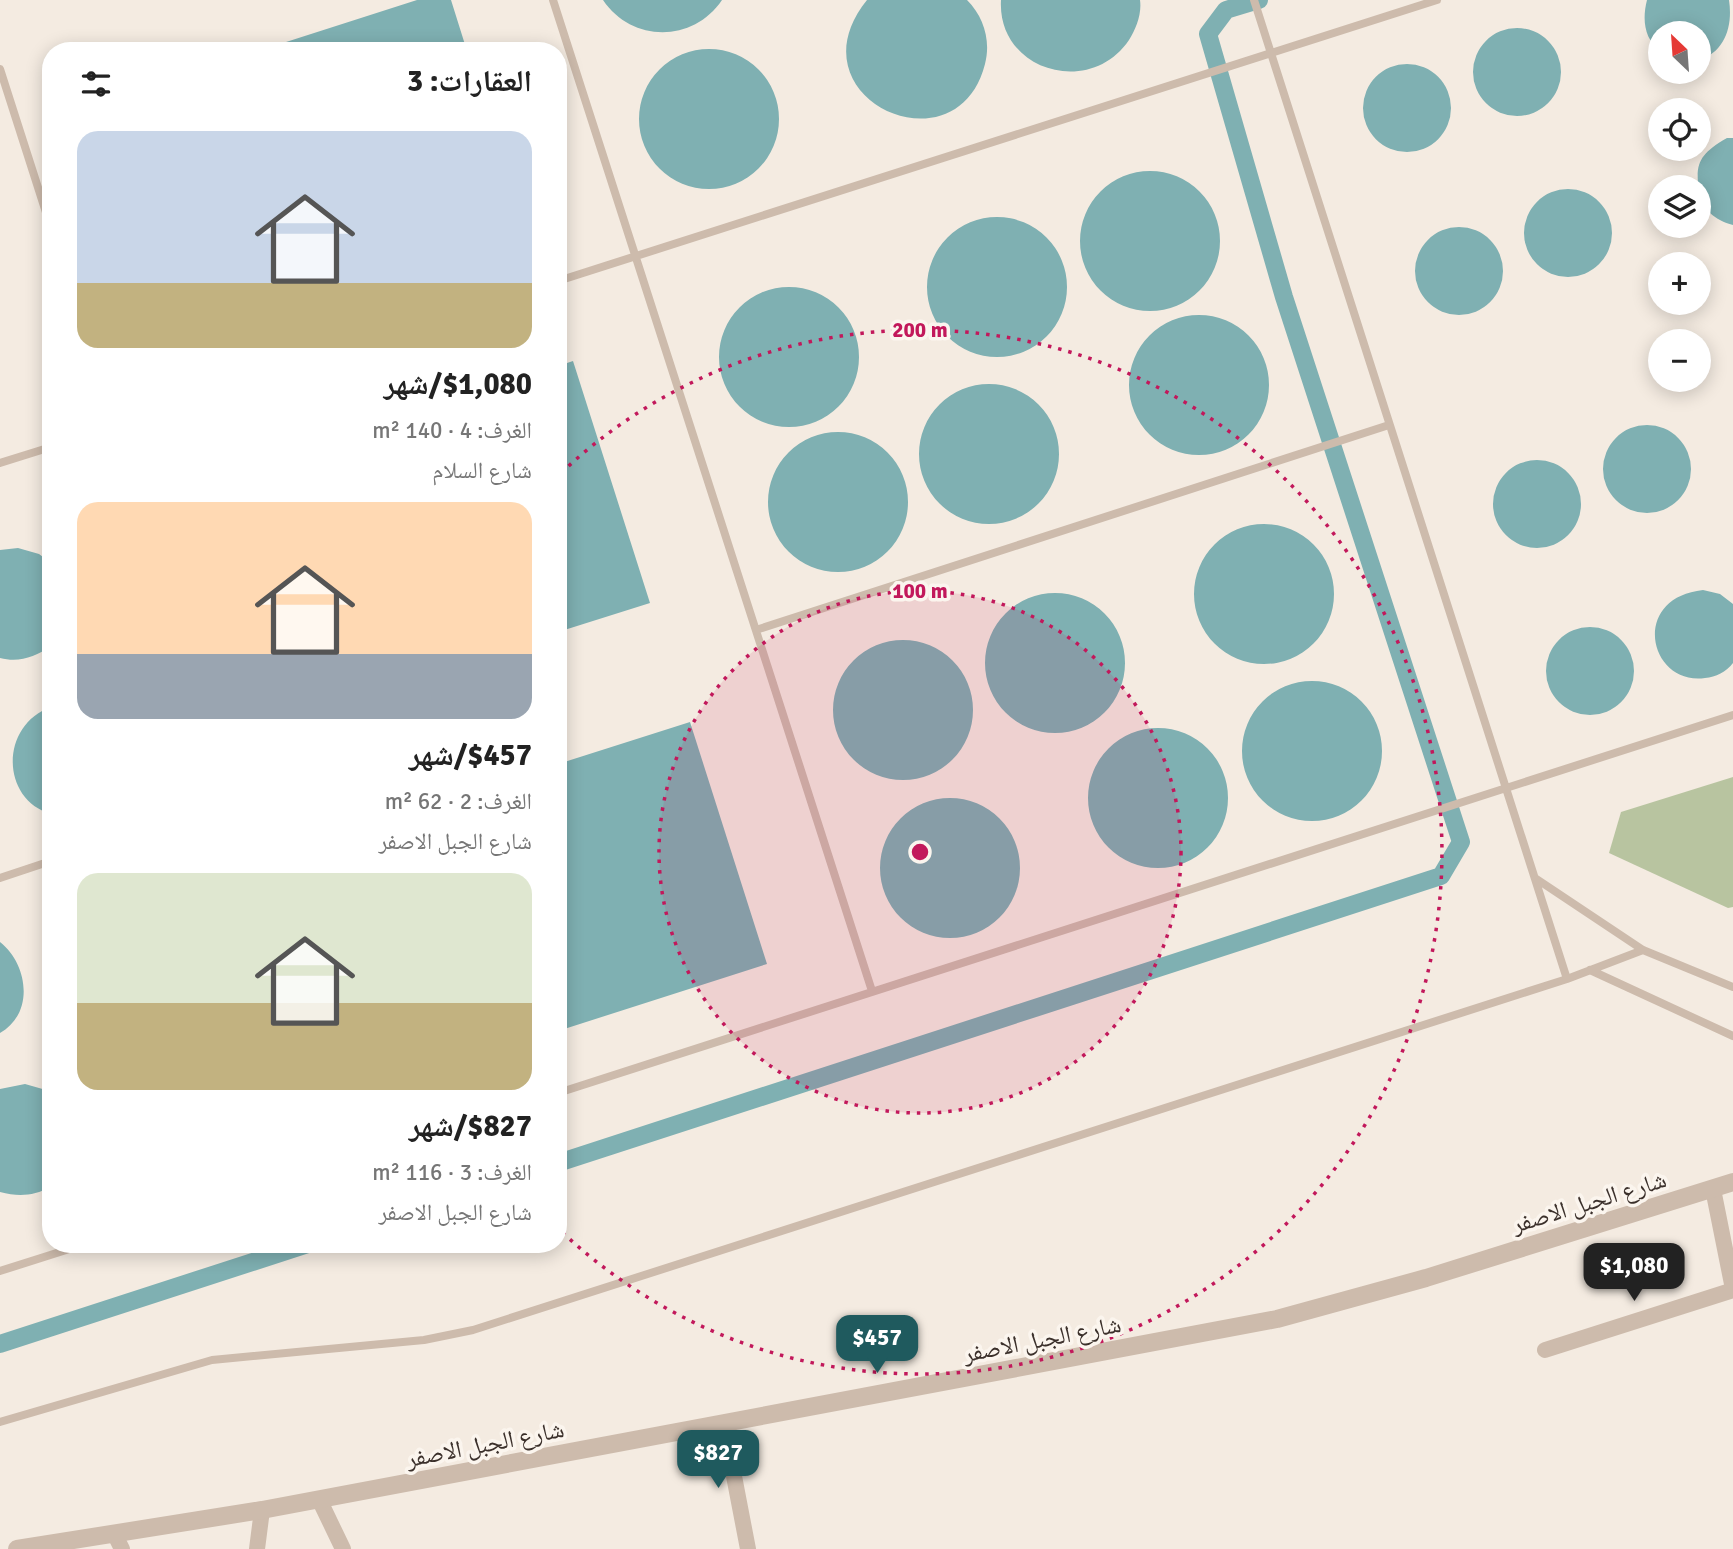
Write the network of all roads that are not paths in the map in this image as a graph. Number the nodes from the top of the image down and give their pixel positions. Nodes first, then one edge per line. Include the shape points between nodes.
1 (553, 0) edge
2 (1254, 0) edge
3 (1437, 0) edge
4 (566, 42) edge
5 (567, 44) edge
6 (1272, 54) junction
7 (1, 73) edge
8 (42, 200) edge
9 (635, 256) junction
10 (567, 278) edge
11 (1389, 425) junction
12 (42, 450) edge
13 (0, 463) edge
14 (756, 630) junction
15 (1733, 715) edge
16 (1506, 788) junction
17 (42, 864) edge
18 (0, 878) edge
19 (1535, 878) junction
20 (1643, 950) junction
21 (1590, 970) junction
22 (1567, 979) junction
23 (1733, 987) edge
24 (872, 991) junction
25 (1733, 1035) edge
26 (567, 1090) edge
27 (1733, 1182) edge
28 (1713, 1189) junction
29 (57, 1253) edge
30 (0, 1271) edge
31 (1733, 1290) edge
32 (1545, 1350) dead end
33 (0, 1422) edge
34 (723, 1424) junction
35 (320, 1499) junction
36 (262, 1510) junction
37 (119, 1542) edge
38 (42, 1547) edge
39 (17, 1549) edge
40 (257, 1549) edge
41 (343, 1549) edge
42 (748, 1549) edge

1 - 4 lane
2 - 6 lane
3 - 6 lane
5 - 9 lane
6 - 9 lane
6 - 11 lane
7 - 8 lane
9 - 10 lane
9 - 14 lane
11 - 14 lane
11 - 16 lane
12 - 13 lane
14 - 24 lane
15 - 16 lane
16 - 19 lane
16 - 24 lane
17 - 18 lane
19 - 20 lane
19 - 22 lane
20 - 21 lane
20 - 23 lane
21 - 22 lane
21 - 25 lane
22 - 33 lane via 473,1330 424,1340 212,1360
24 - 26 lane
27 - 28 street, شارع الجبل الاصفر
28 - 31 street
28 - 34 street, شارع الجبل الاصفر via 1277,1319
29 - 30 lane
31 - 32 street
34 - 35 street, شارع الجبل الاصفر
34 - 42 street
35 - 36 street, شارع الجبل الاصفر
35 - 41 street
36 - 37 street, شارع الجبل الاصفر
36 - 40 street
37 - 38 street, شارع الجبل الاصفر
38 - 39 street, شارع الجبل الاصفر

